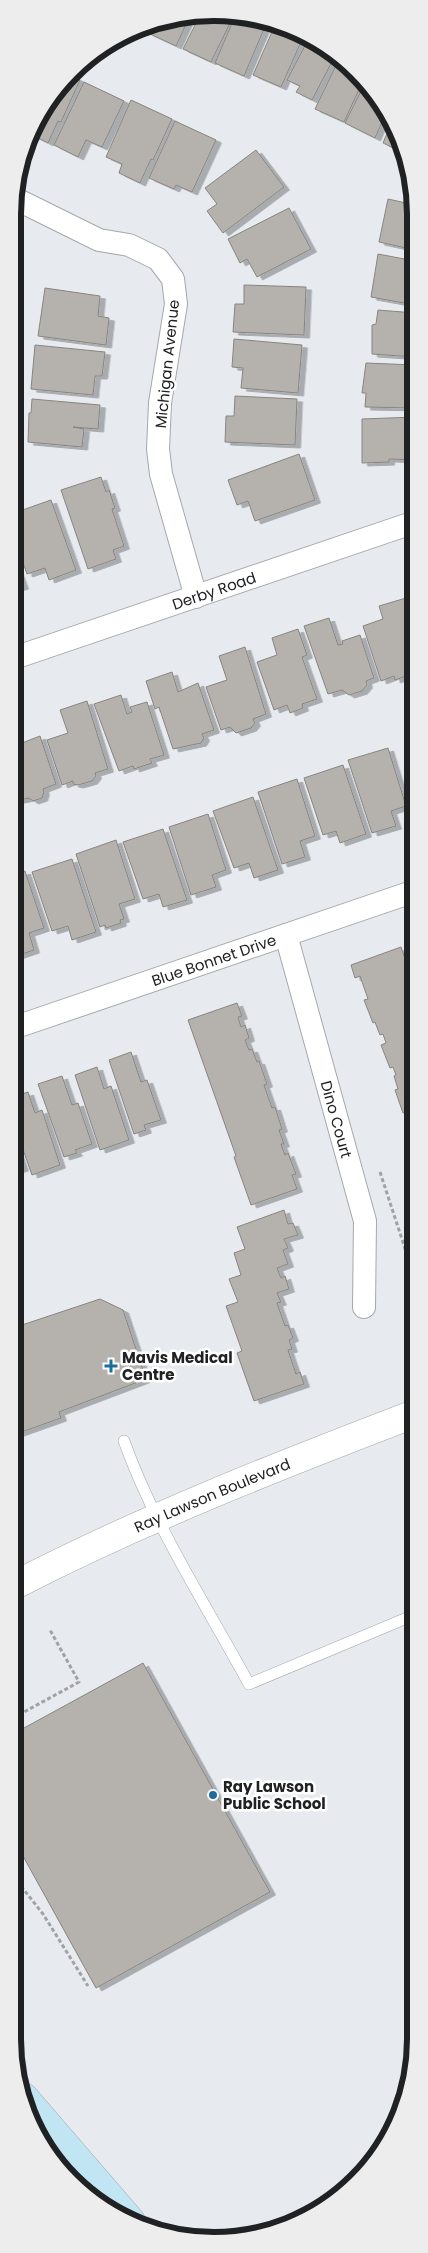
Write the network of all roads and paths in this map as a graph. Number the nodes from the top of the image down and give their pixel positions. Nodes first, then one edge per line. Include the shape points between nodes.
1 (22, 202) edge
2 (407, 525) edge
3 (196, 596) junction
4 (21, 656) edge
5 (407, 894) edge
6 (286, 935) junction
7 (21, 1025) edge
8 (377, 1165) dead end
9 (407, 1255) edge
10 (364, 1307) dead end
11 (407, 1417) edge
12 (124, 1442) dead end
13 (158, 1518) junction
14 (21, 1582) edge
15 (407, 1618) edge
16 (50, 1630) dead end
17 (21, 1714) edge
18 (21, 1886) edge
19 (88, 1986) dead end
20 (34, 2109) edge
21 (116, 2205) edge

1 - 3 street, Michigan Avenue via 99,240 129,245 158,259 174,278 176,304 160,403 158,449 161,474
2 - 3 street, Derby Road
3 - 4 street, Derby Road
5 - 6 street, Blue Bonnet Drive
6 - 7 street, Blue Bonnet Drive
6 - 10 street, Dino Court via 365,1221
8 - 9 path
11 - 13 street, Ray Lawson Boulevard via 255,1475
12 - 13 lane
13 - 14 street, Ray Lawson Boulevard
13 - 15 lane via 249,1684
16 - 17 path via 79,1682
18 - 19 path via 43,1914
20 - 21 main road

